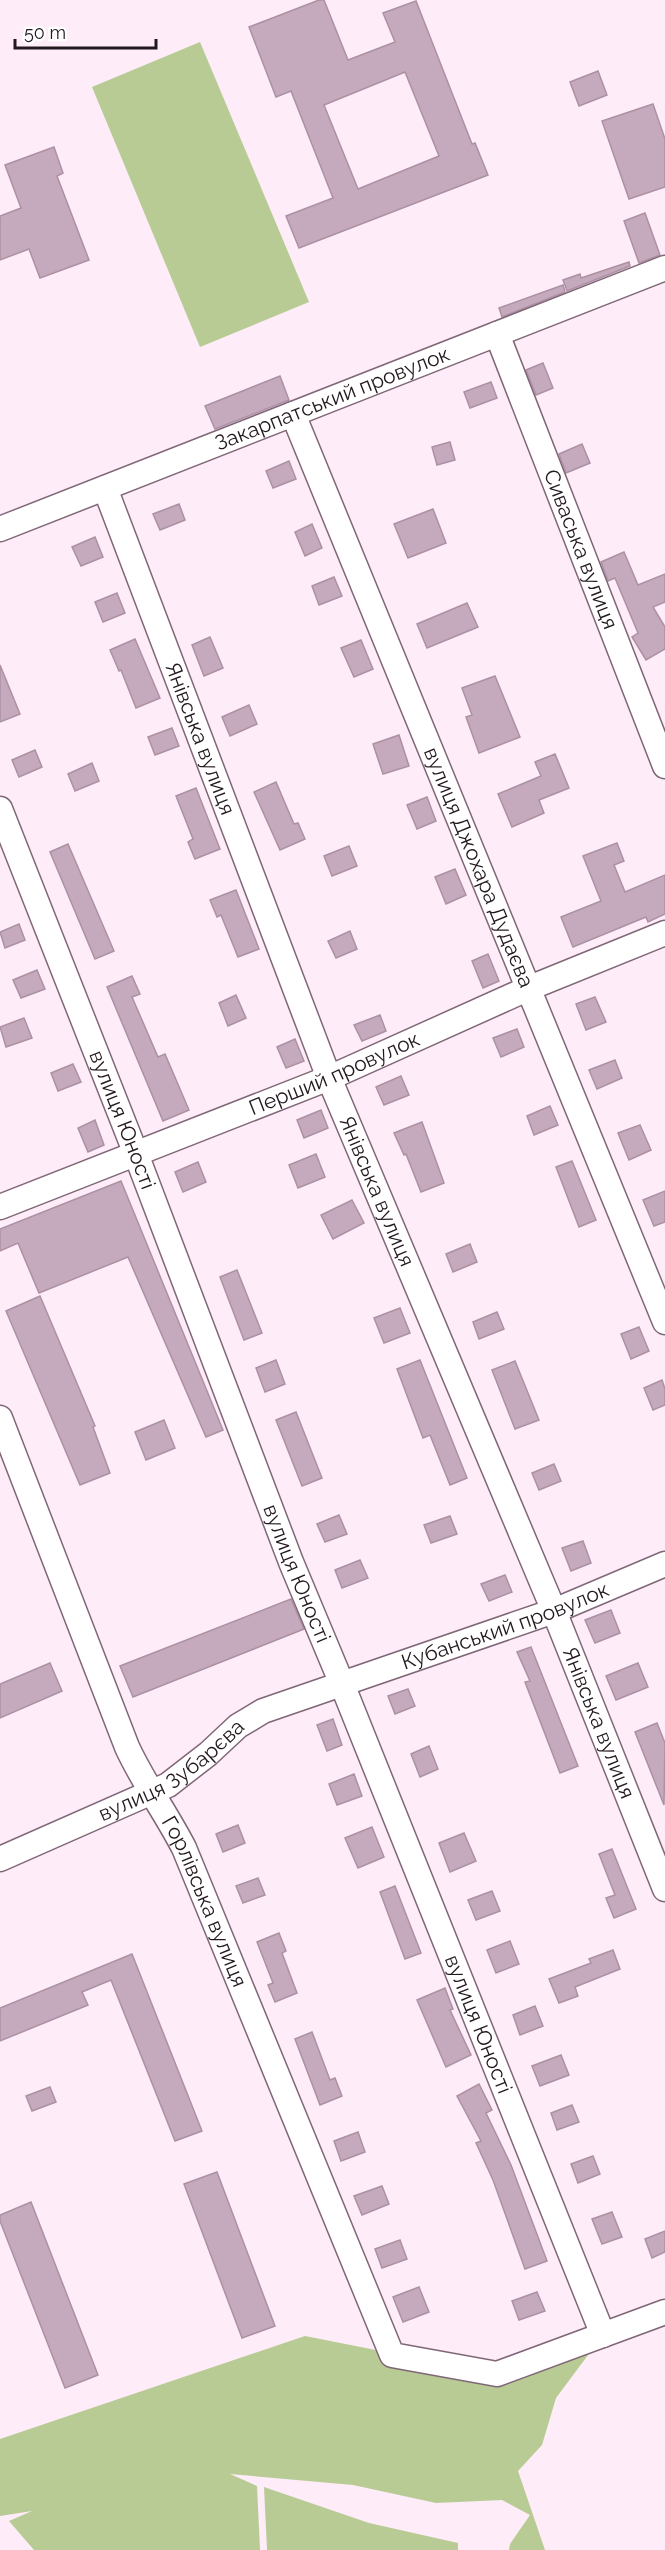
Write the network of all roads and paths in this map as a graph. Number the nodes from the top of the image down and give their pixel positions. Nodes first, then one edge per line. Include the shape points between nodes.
1 (665, 268) edge
2 (497, 334) junction
3 (293, 414) junction
4 (105, 488) junction
5 (0, 529) edge
6 (665, 766) edge
7 (0, 809) edge
8 (665, 933) edge
9 (527, 989) junction
10 (329, 1078) junction
11 (136, 1154) junction
12 (0, 1207) edge
13 (665, 1322) edge
14 (0, 1418) edge
15 (665, 1564) edge
16 (554, 1611) junction
17 (342, 1684) junction
18 (152, 1794) junction
19 (0, 1859) edge
20 (665, 1888) edge
21 (665, 2312) edge
22 (603, 2335) junction

1 - 2 street, Закарпатський провулок
2 - 3 street, Закарпатський провулок
2 - 6 street, Сиваська вулиця
3 - 4 street, Закарпатський провулок
3 - 9 street, вулиця Джохара Дудаєва
4 - 5 street, Закарпатський провулок
4 - 10 street, Янівська вулиця
7 - 11 street, вулиця Юності
8 - 9 street, Перший провулок
9 - 10 street, Перший провулок
9 - 13 street, вулиця Джохара Дудаєва
10 - 11 street, Перший провулок
10 - 16 street, Янівська вулиця
11 - 12 street, Перший провулок
11 - 17 street, вулиця Юності via 291,1562
14 - 18 street, Горлівська вулиця via 126,1747
15 - 16 street, Кубанський провулок
16 - 17 street, Кубанський провулок
16 - 20 street, Янівська вулиця
17 - 18 street, вулиця Зубарєва via 250,1718 191,1768
17 - 22 street, вулиця Юності
18 - 19 street, вулиця Зубарєва
18 - 22 street, Горлівська вулиця via 184,1848 392,2355 496,2374
21 - 22 street

